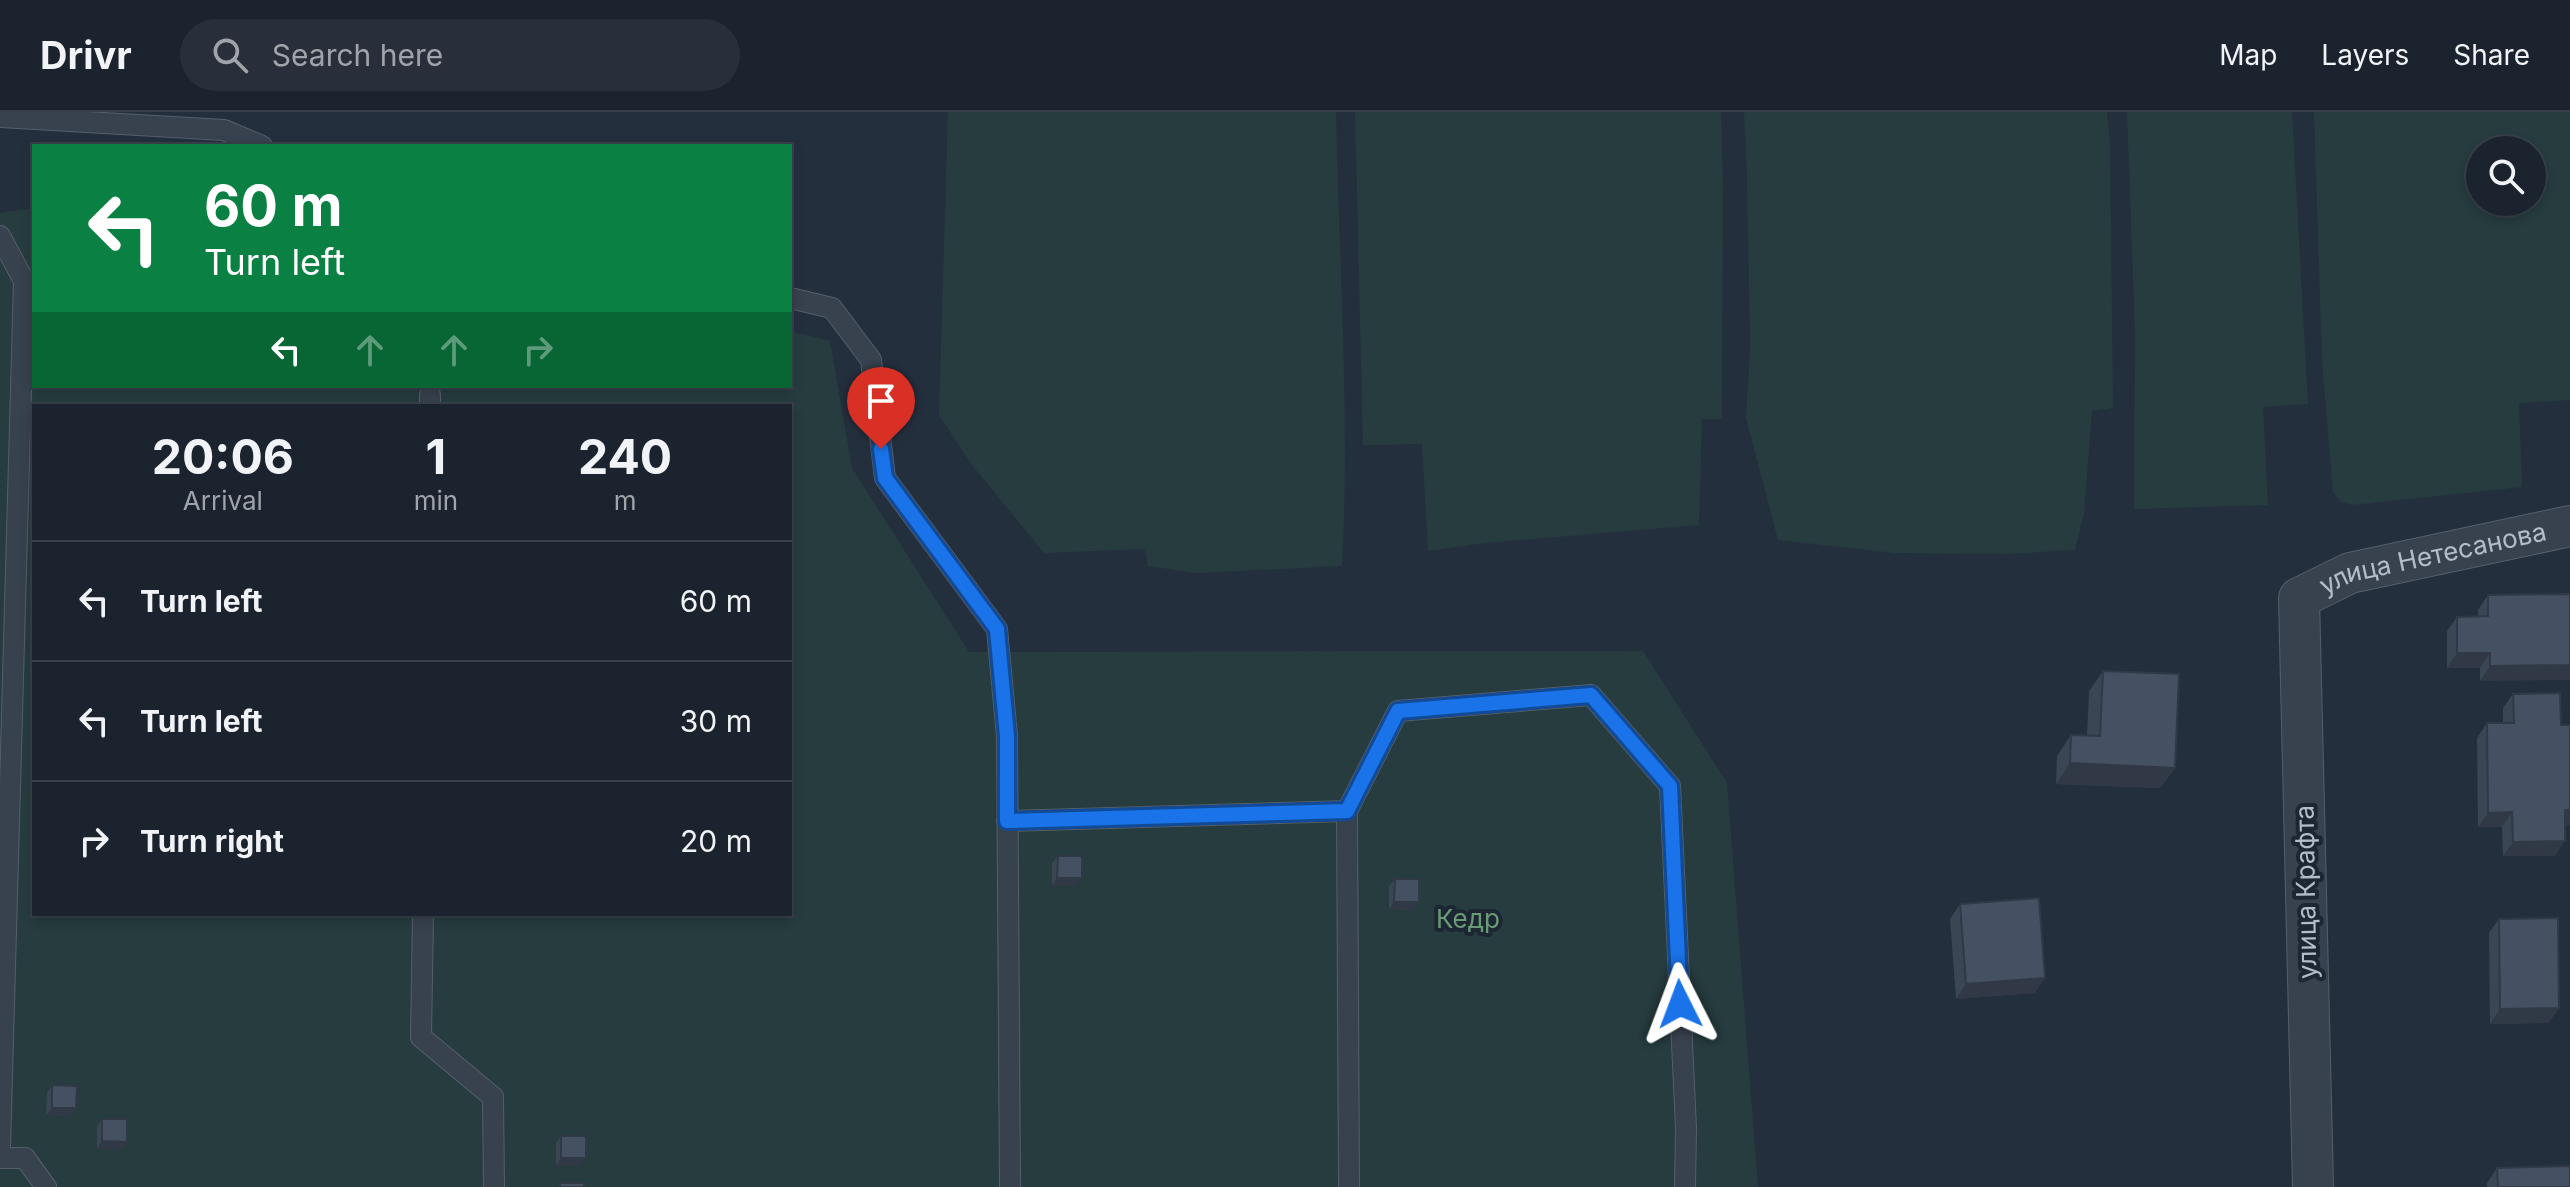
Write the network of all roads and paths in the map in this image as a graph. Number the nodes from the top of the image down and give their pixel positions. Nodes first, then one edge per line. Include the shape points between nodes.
1 (0, 117) edge
2 (257, 144) edge
3 (0, 236) edge
4 (792, 298) edge
5 (2570, 526) edge
6 (2299, 598) joint
7 (1347, 811) junction
8 (1007, 821) junction
9 (423, 916) edge
10 (0, 1147) edge
11 (0, 1158) edge
12 (46, 1187) edge
13 (494, 1187) edge
14 (1010, 1187) edge
15 (1349, 1187) edge
16 (1685, 1187) edge
17 (2313, 1187) edge

1 - 2 lane via 224,130
3 - 10 lane via 24,281
4 - 8 lane via 832,308 871,360 885,478 997,629 1007,736
5 - 6 street, улица Нетесанова via 2350,573
6 - 17 street, улица Крафта
7 - 8 lane
7 - 15 lane
7 - 16 lane via 1398,711 1591,695 1670,786
8 - 14 lane
9 - 13 lane via 421,1037 493,1097
11 - 12 lane via 25,1158

